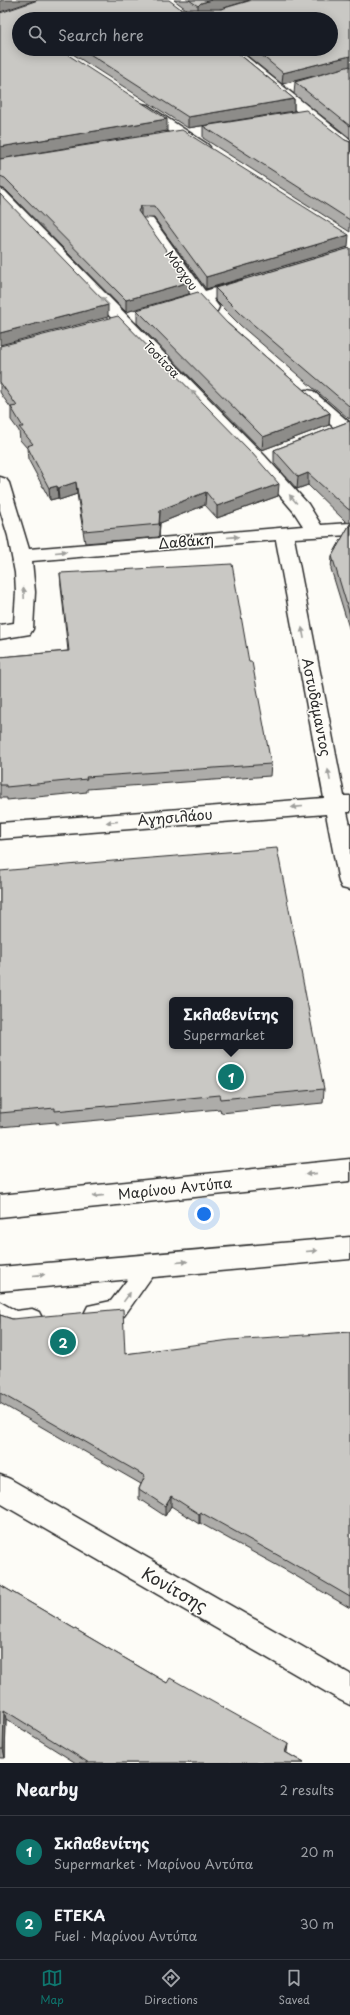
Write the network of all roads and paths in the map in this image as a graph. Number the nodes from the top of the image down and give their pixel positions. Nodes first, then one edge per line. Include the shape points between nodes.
1 (238, 56) edge
2 (131, 101) edge
3 (309, 115) junction
4 (293, 118) edge
5 (208, 132) edge
6 (184, 136) junction
7 (161, 139) edge
8 (350, 148) edge
9 (218, 157) edge
10 (0, 194) edge
11 (147, 222) edge
12 (261, 280) edge
13 (202, 298) junction
14 (160, 310) edge
15 (131, 318) junction
16 (224, 320) edge
17 (102, 326) edge
18 (298, 387) edge
19 (341, 428) edge
20 (0, 483) edge
21 (350, 529) edge
22 (316, 531) junction
23 (284, 533) junction
24 (23, 556) junction
25 (0, 632) edge
26 (342, 804) edge
27 (0, 831) edge
28 (350, 882) edge
29 (350, 1170) edge
30 (0, 1206) edge
31 (350, 1248) edge
32 (150, 1265) junction
33 (0, 1279) edge
34 (0, 1311) edge
35 (80, 1314) edge
36 (50, 1317) edge
37 (0, 1488) edge
38 (350, 1690) edge

1 - 3 street via 287,89
2 - 6 street
3 - 4 street
3 - 8 street
5 - 6 street
6 - 7 street
6 - 9 street
15 -> 10 street, Τοσίτσα
11 - 13 street, Μόσχου
12 - 13 street
13 - 14 street
13 - 16 street, Μόσχου
15 - 17 street
22 -> 15 street, Τοσίτσα via 266,458
18 - 19 street
20 - 24 street
21 - 22 street, Δαβάκη
22 - 23 street, Δαβάκη
24 -> 23 street, Δαβάκη
26 -> 23 street, Αστυδάμαντος
25 -> 24 street via 23,629
26 -> 27 street, Αγησιλάου
26 - 28 street, Αστυδάμαντος
29 -> 30 street, Μαρίνου Αντύπα
32 -> 31 street
33 -> 32 street
35 -> 32 lane via 117,1310
34 - 36 lane via 13,1320
37 - 38 street, Κονίτσης

